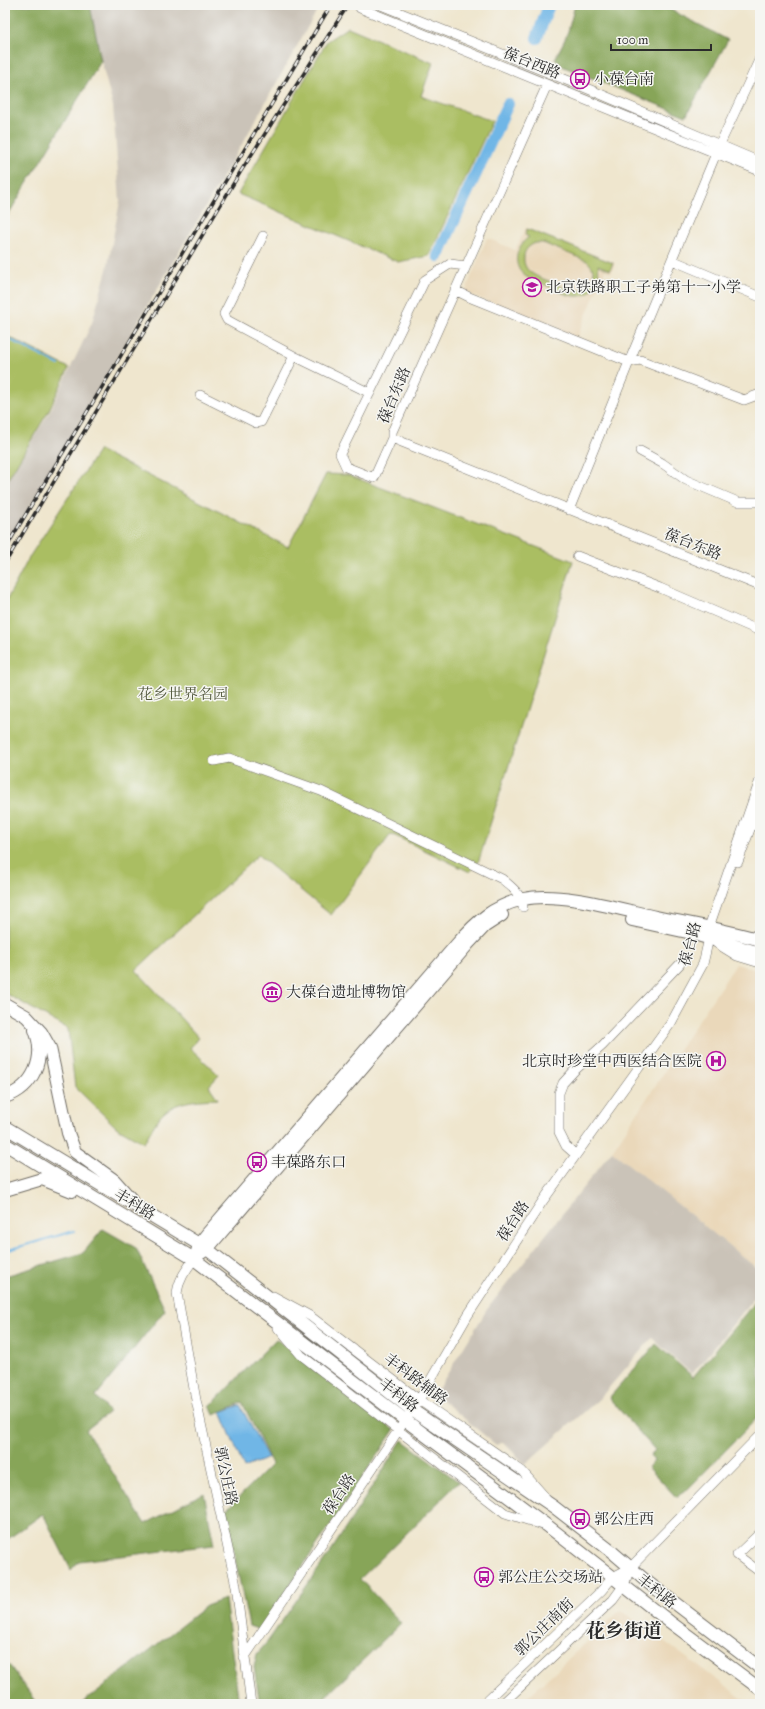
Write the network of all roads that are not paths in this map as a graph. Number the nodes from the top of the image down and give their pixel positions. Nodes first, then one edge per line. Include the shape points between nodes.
1 (381, 5) edge
2 (360, 8) dead end
3 (760, 58) edge
4 (548, 85) junction
5 (718, 148) junction
6 (760, 162) edge
7 (760, 171) edge
8 (263, 236) dead end
9 (672, 260) junction
10 (466, 266) junction
11 (455, 290) junction
12 (760, 297) edge
13 (294, 356) junction
14 (629, 362) junction
15 (370, 393) junction
16 (760, 394) edge
17 (200, 395) dead end
18 (392, 438) junction
19 (640, 451) dead end
20 (760, 502) edge
21 (569, 510) junction
22 (577, 556) dead end
23 (760, 586) edge
24 (760, 631) edge
25 (214, 760) dead end
26 (760, 780) edge
27 (760, 802) edge
28 (522, 903) junction
29 (710, 931) junction
30 (760, 940) edge
31 (760, 953) edge
32 (760, 963) edge
33 (680, 964) dead end
34 (5, 1004) edge
35 (26, 1016) junction
36 (5, 1097) edge
37 (5, 1127) edge
38 (5, 1144) edge
39 (576, 1155) junction
40 (5, 1190) edge
41 (104, 1204) junction
42 (139, 1208) junction
43 (203, 1247) junction
44 (194, 1259) junction
45 (416, 1405) junction
46 (402, 1425) junction
47 (760, 1435) edge
48 (760, 1533) edge
49 (630, 1568) junction
50 (760, 1572) edge
51 (613, 1577) junction
52 (624, 1585) junction
53 (244, 1658) junction
54 (760, 1668) edge
55 (760, 1689) edge
56 (251, 1704) edge
57 (483, 1704) edge
58 (502, 1704) edge

1 - 5 street, 葆台西路 via 575,84
2 - 4 street, 葆台西路
3 - 5 street
4 - 5 street, 葆台西路
4 - 10 street, 葆台东路
5 - 6 street, 葆台西路
5 - 7 street, 葆台西路
5 - 9 street
8 - 13 street via 224,314 228,320
9 - 12 street
9 - 14 street
10 - 11 street, 葆台东路
10 - 15 street via 450,264 425,280
11 - 14 street
11 - 18 street, 葆台东路 via 392,432
13 - 15 street
13 - 17 street via 261,422 256,423
14 - 16 street via 640,360 744,400
14 - 21 street
15 - 18 street via 340,454 346,467 374,478
18 - 21 street, 葆台东路
19 - 20 street via 686,480 738,502
21 - 23 street, 葆台东路
22 - 24 street
25 - 28 street via 228,758 321,791 502,879 513,888
26 - 29 street, 葆台路
27 - 29 street, 葆台路
28 - 29 main road via 586,910
28 - 43 main road via 492,921 468,944
29 - 30 main road via 732,931
29 - 31 main road
29 - 32 street via 737,956
29 - 39 street, 葆台路 via 703,964 671,1023
33 - 39 street via 563,1084 559,1094 559,1132 566,1146
34 - 35 main road
35 - 36 main road via 36,1031 39,1046 38,1062 25,1087
35 - 42 main road via 41,1032 50,1048 68,1133 75,1152 114,1180
37 - 42 main road, 丰科路
38 - 41 main road, 丰科路
39 - 45 street, 葆台路 via 468,1315
40 - 41 main road via 42,1179
41 - 44 main road, 丰科路
42 - 43 main road, 丰科路
43 - 44 main road
43 - 45 main road, 丰科路
44 - 46 main road, 丰科路 via 266,1313
44 - 53 street, 郭公庄路 via 178,1283 177,1293 196,1400 236,1586
45 - 46 street, 葆台路
45 - 49 main road, 丰科路 via 554,1507
46 - 51 main road, 丰科路 via 549,1527
46 - 53 street, 葆台路
47 - 49 street, 郭公庄南街
48 - 50 street via 737,1555
49 - 51 street, 郭公庄南街
49 - 52 street
49 - 54 main road, 丰科路
51 - 52 main road, 丰科路
51 - 57 street, 郭公庄南街
52 - 55 main road, 丰科路
52 - 58 street via 613,1600
53 - 56 street, 郭公庄路

